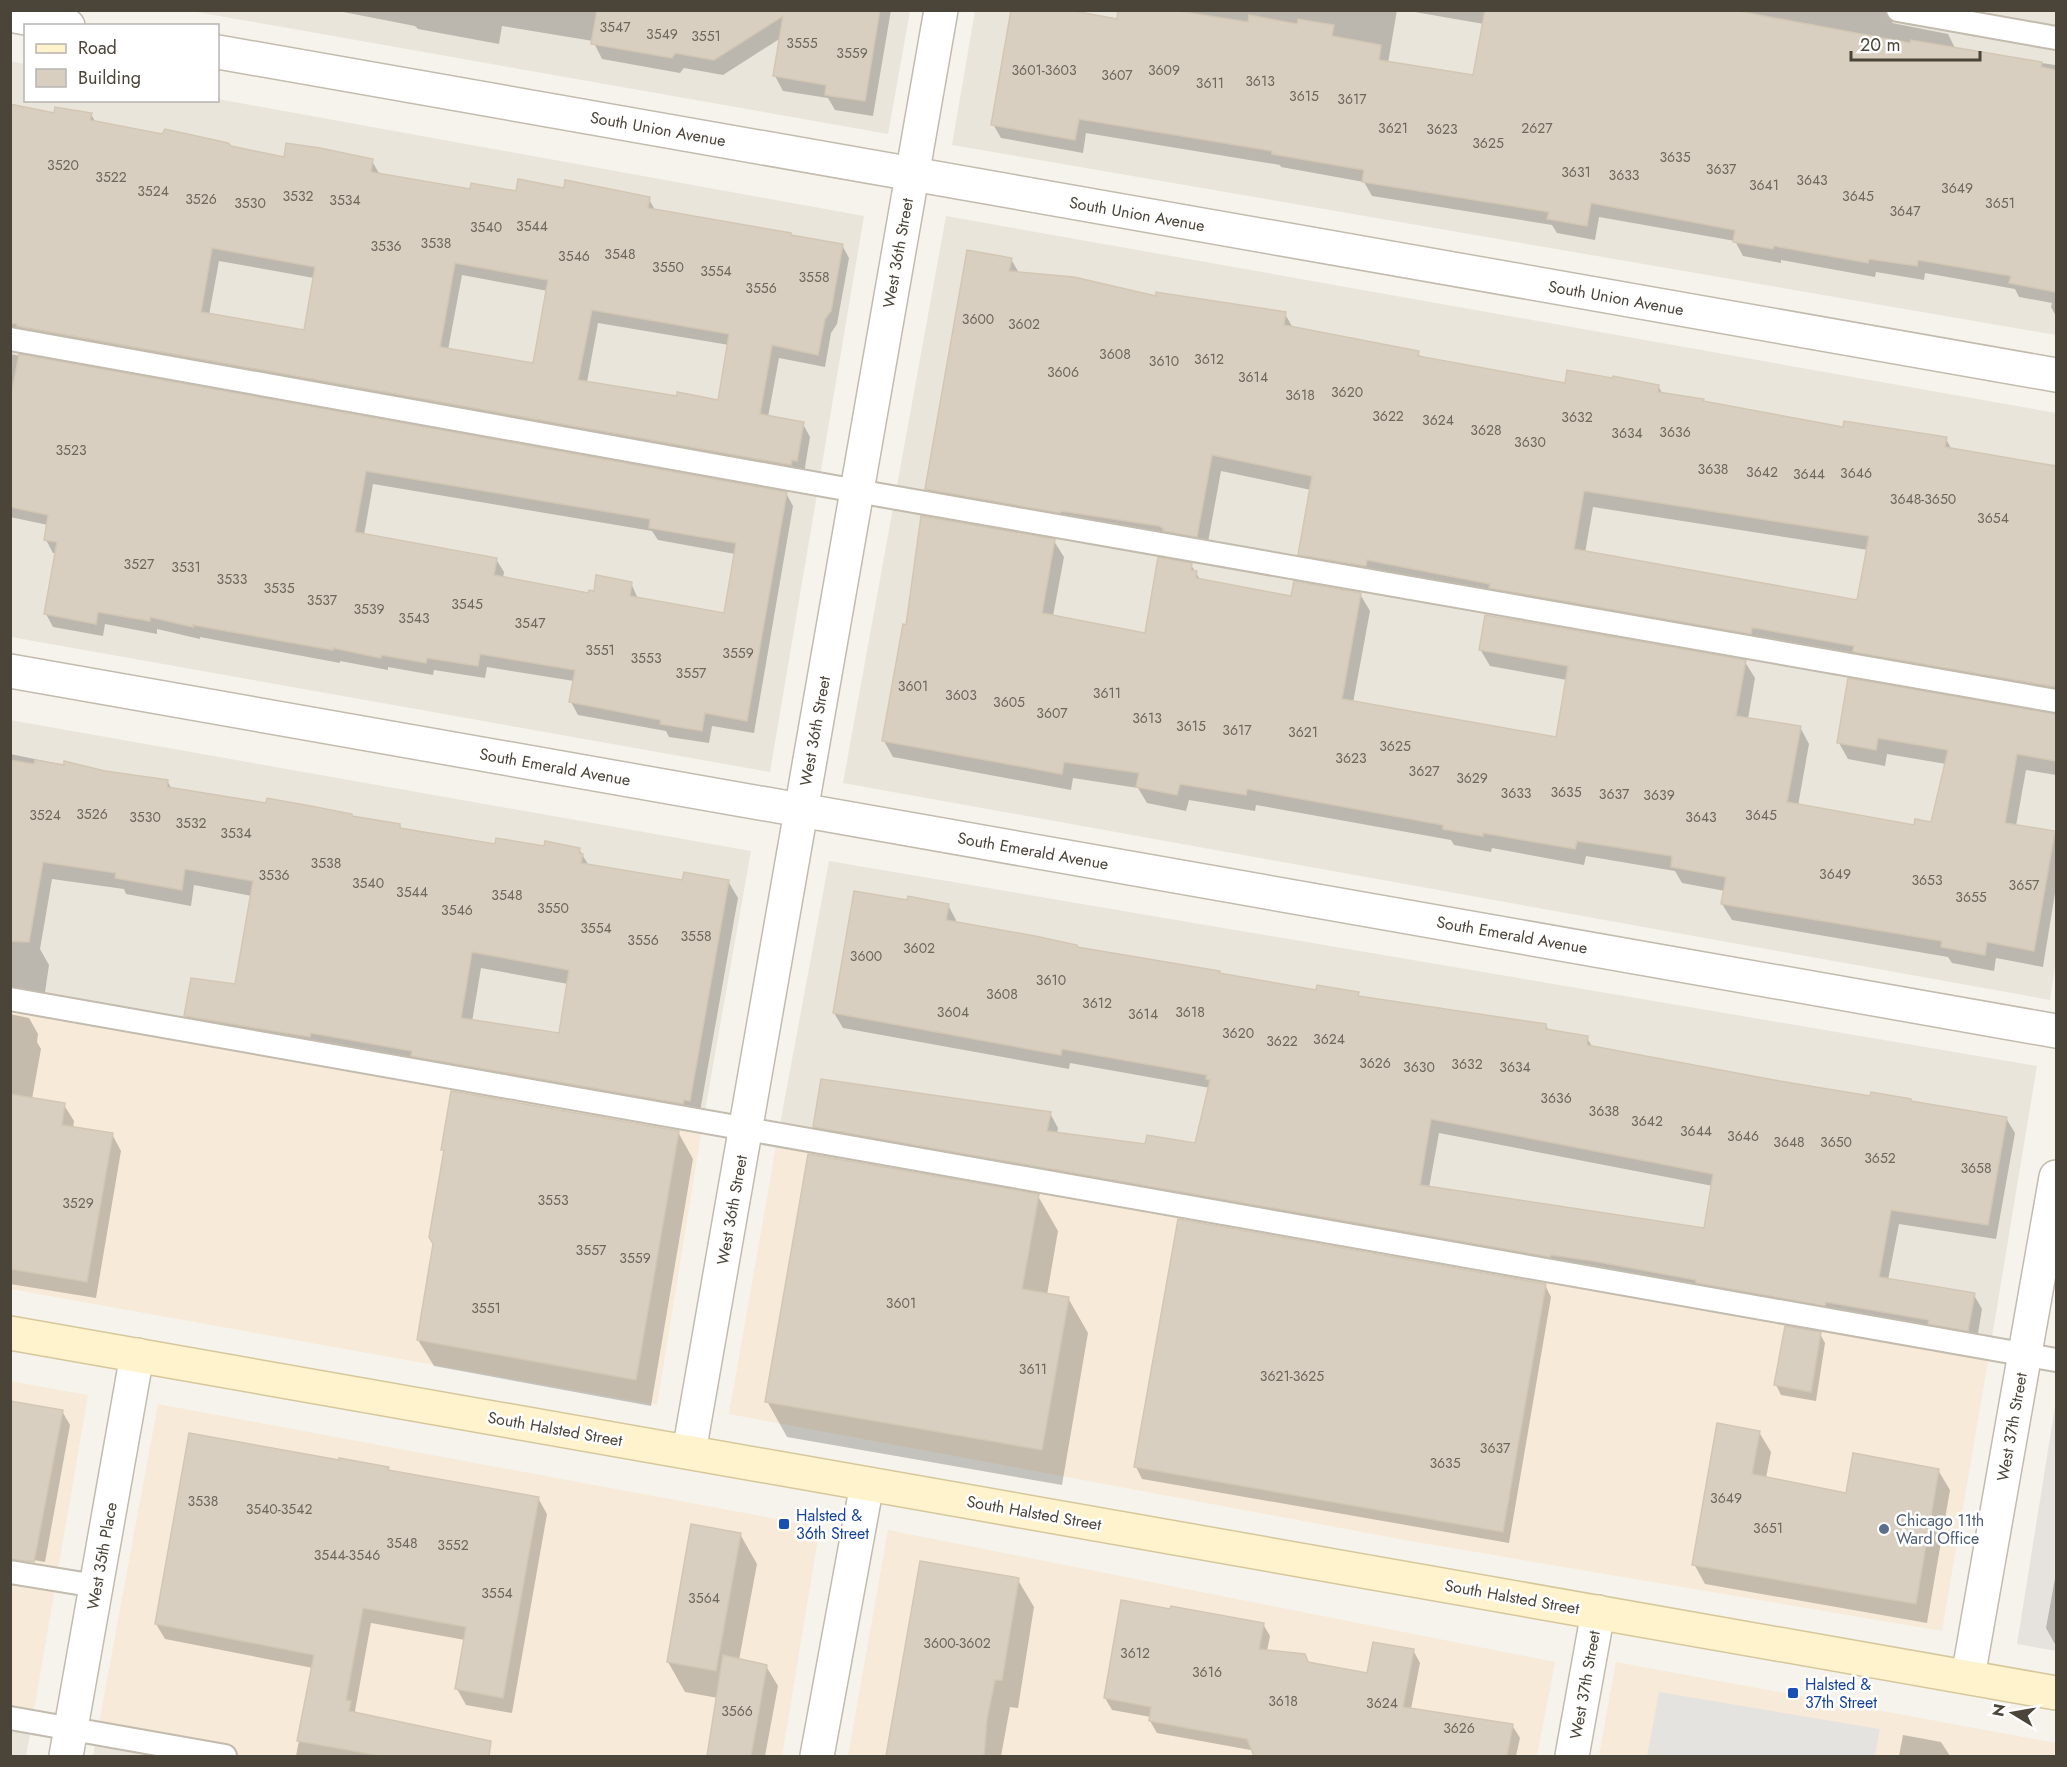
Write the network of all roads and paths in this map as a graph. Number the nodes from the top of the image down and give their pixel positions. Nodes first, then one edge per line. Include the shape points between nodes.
1 (941, 10) edge
2 (1898, 10) edge
3 (10, 15) edge
4 (1967, 16) edge
5 (57, 24) edge
6 (2056, 38) edge
7 (219, 52) edge
8 (912, 174) junction
9 (10, 339) edge
10 (2056, 375) edge
11 (857, 491) junction
12 (10, 671) edge
13 (2056, 700) edge
14 (801, 810) junction
15 (10, 999) edge
16 (2056, 1030) edge
17 (746, 1129) junction
18 (2056, 1177) edge
19 (10, 1333) edge
20 (137, 1355) junction
21 (2025, 1355) junction
22 (2056, 1360) edge
23 (689, 1452) junction
24 (867, 1484) junction
25 (10, 1572) edge
26 (96, 1586) junction
27 (1598, 1612) junction
28 (1968, 1677) junction
29 (2056, 1694) edge
30 (10, 1718) edge
31 (69, 1743) edge
32 (225, 1756) edge
33 (817, 1756) edge
34 (1572, 1756) edge

1 - 8 street, West 36th Street
2 - 4 lane
3 - 5 street
4 - 6 lane
7 - 8 street, South Union Avenue
8 - 10 street, South Union Avenue
8 - 11 street, West 36th Street
9 - 11 lane
11 - 13 lane
11 - 14 street, West 36th Street
12 - 14 street, South Emerald Avenue
14 - 16 street, South Emerald Avenue
14 - 17 street, West 36th Street
15 - 17 lane
17 - 21 lane
17 - 23 street, West 36th Street
18 - 21 street, West 37th Street
19 - 20 main road, South Halsted Street
20 - 23 main road, South Halsted Street
20 - 26 street, West 35th Place
21 - 22 lane
21 - 28 street, West 37th Street
23 - 24 main road, South Halsted Street
24 - 27 main road, South Halsted Street
24 - 33 street
25 - 26 lane
26 - 31 street, West 35th Place
27 - 28 main road, South Halsted Street
27 - 34 street, West 37th Street
28 - 29 main road, South Halsted Street
30 - 31 lane
31 - 32 lane

